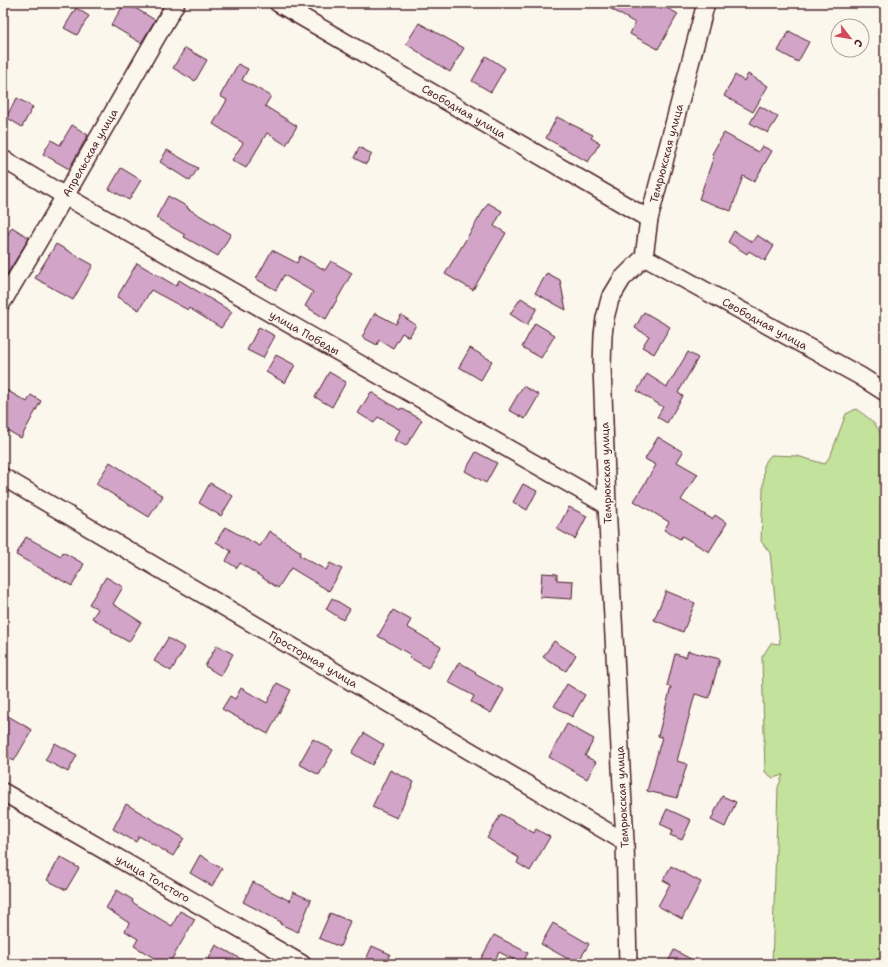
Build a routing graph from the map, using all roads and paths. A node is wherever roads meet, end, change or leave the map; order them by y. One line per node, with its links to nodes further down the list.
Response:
1 (176, 3): 5 (street, Апрельская улица)
2 (278, 3): 6 (street, Свободная улица)
3 (706, 3): 6 (street, Темрюкская улица)
4 (3, 159): 5 (street, улица Победы)
5 (65, 196): 8 (street, Апрельская улица); 11 (street, улица Победы)
6 (649, 219): 7 (street, Темрюкская улица)
7 (644, 257): 9 (street, Свободная улица); 11 (street, Темрюкская улица)
8 (3, 301)
9 (885, 392)
10 (3, 477): 13 (street, Просторная улица)
11 (607, 505): 13 (street, Темрюкская улица)
12 (3, 792): 14 (street, улица Толстого)
13 (625, 842): 15 (street, Темрюкская улица)
14 (302, 964)
15 (628, 964)

